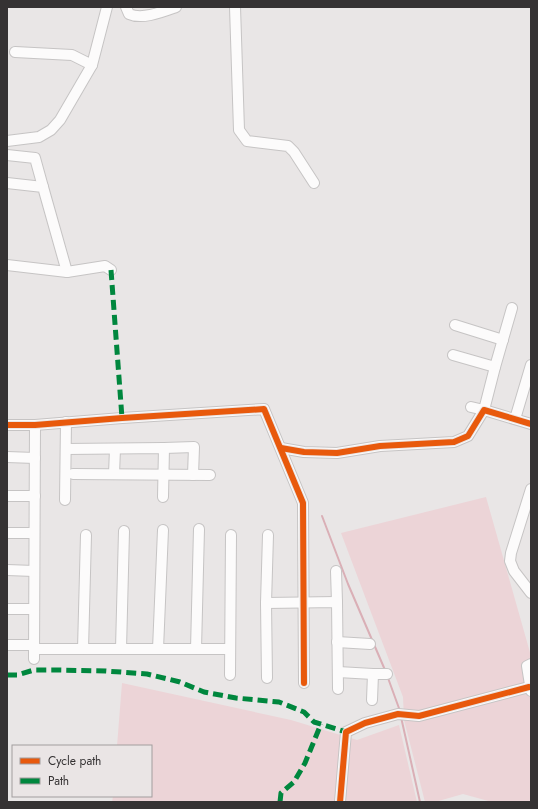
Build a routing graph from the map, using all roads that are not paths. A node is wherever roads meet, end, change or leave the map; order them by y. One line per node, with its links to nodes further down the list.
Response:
1 (107, 7): 6 (street)
2 (126, 7): 3 (street)
3 (176, 7)
4 (235, 7): 10 (street)
5 (15, 52): 6 (street)
6 (92, 65): 7 (street)
7 (7, 141)
8 (7, 154): 11 (street)
9 (7, 183): 11 (street)
10 (314, 183)
11 (43, 186): 14 (street)
12 (7, 265): 14 (street)
13 (111, 270): 14 (street)
14 (67, 272)
15 (512, 308): 17 (street)
16 (455, 325): 17 (street)
17 (503, 340): 20 (street)
18 (453, 355): 20 (street)
19 (531, 365): 23 (street)
20 (495, 367): 22 (street)
21 (471, 407): 22 (street)
22 (484, 410): 23 (street); 30 (street)
23 (515, 419): 25 (street)
24 (66, 422): 27 (street); 30 (street); 31 (street)
25 (531, 424)
26 (7, 425): 27 (street)
27 (35, 425): 33 (street)
28 (115, 448): 29 (street); 31 (street); 35 (street)
29 (164, 448): 36 (street); 37 (street)
30 (281, 448): 58 (street)
31 (66, 449): 43 (street)
32 (7, 457): 33 (street)
33 (35, 458): 41 (street)
34 (73, 474): 35 (street)
35 (114, 474): 36 (street)
36 (163, 475): 37 (street); 42 (street)
37 (193, 475): 38 (street)
38 (210, 476)
39 (531, 489): 55 (street)
40 (7, 496): 41 (street)
41 (35, 496): 48 (street)
42 (163, 497)
43 (65, 500)
44 (199, 529): 67 (street)
45 (162, 530): 66 (street)
46 (124, 532): 65 (street)
47 (7, 533): 48 (street)
48 (34, 533): 53 (street)
49 (231, 535): 68 (street)
50 (268, 535): 57 (street)
51 (86, 536): 64 (street)
52 (7, 570): 53 (street)
53 (34, 571): 59 (street)
54 (336, 572): 56 (street)
55 (531, 593)
56 (337, 602): 58 (street); 61 (street)
57 (266, 603): 58 (street); 75 (street)
58 (303, 603): 76 (street)
59 (34, 608): 60 (street); 69 (street)
60 (7, 609)
61 (337, 642): 62 (street); 71 (street)
62 (370, 644)
63 (7, 646): 69 (street)
64 (83, 649): 65 (street); 69 (street)
65 (120, 649): 66 (street)
66 (158, 649): 67 (street)
67 (196, 649): 68 (street)
68 (230, 649): 74 (street)
69 (34, 651)
70 (531, 664): 78 (street)
71 (338, 672): 72 (street); 77 (street)
72 (373, 674): 73 (street); 79 (street)
73 (387, 674)
74 (230, 675)
75 (267, 678)
76 (304, 683)
77 (338, 688)
78 (530, 689): 80 (street)
79 (372, 700)
80 (340, 802)

